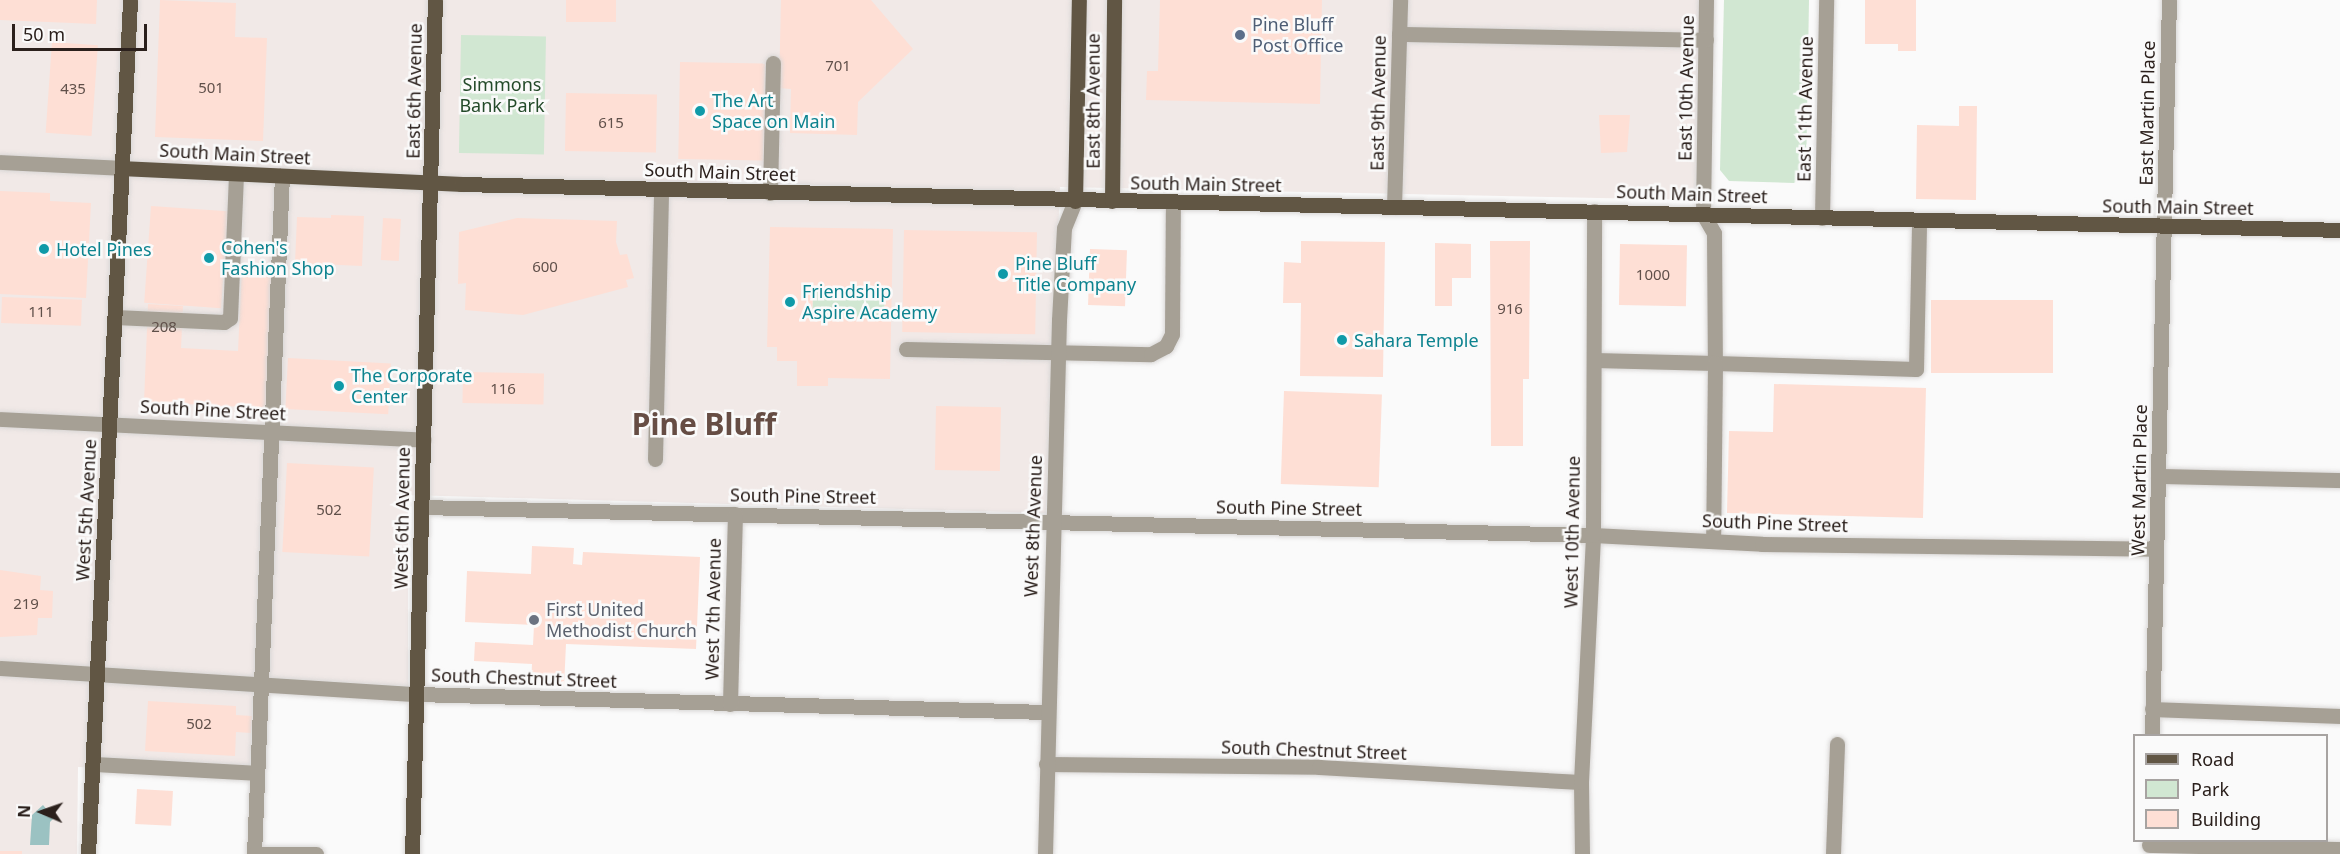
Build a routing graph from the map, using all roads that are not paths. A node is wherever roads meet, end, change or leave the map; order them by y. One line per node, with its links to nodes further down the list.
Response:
1 (130, 0): 13 (main road, West 5th Avenue)
2 (435, 0): 16 (main road, East 6th Avenue)
3 (1078, 0): 19 (main road, East 8th Avenue)
4 (1114, 0): 20 (main road, East 8th Avenue)
5 (1400, 0): 9 (street, East 9th Avenue)
6 (1706, 0): 10 (street, East 10th Avenue)
7 (1826, 0): 25 (street, East 11th Avenue)
8 (2169, 0): 27 (street, East Martin Place)
9 (1399, 34): 10 (street); 22 (street, East 9th Avenue)
10 (1706, 40): 24 (street, East 10th Avenue)
11 (773, 63): 18 (street)
12 (0, 162): 13 (street, South Main Street)
13 (122, 168): 14 (main road, South Main Street); 29 (main road, West 5th Avenue)
14 (236, 174): 15 (main road, South Main Street); 29 (street)
15 (282, 176): 16 (main road, South Main Street); 36 (street)
16 (431, 183): 17 (main road, South Main Street); 37 (main road, West 6th Avenue)
17 (661, 190): 18 (main road, South Main Street); 38 (street)
18 (770, 193): 19 (main road, South Main Street)
19 (1075, 201): 20 (main road, South Main Street); 31 (street, West 8th Avenue)
20 (1112, 201): 21 (main road, South Main Street)
21 (1173, 203): 22 (main road, South Main Street); 31 (street)
22 (1394, 207): 23 (main road, South Main Street)
23 (1594, 211): 24 (main road, South Main Street); 32 (street, West 10th Avenue)
24 (1703, 214): 25 (main road, South Main Street); 33 (street)
25 (1822, 218): 26 (main road, South Main Street)
26 (1920, 222): 27 (main road, South Main Street); 33 (street)
27 (2164, 226): 28 (main road, South Main Street); 39 (street, West Martin Place)
28 (2340, 230)
29 (115, 317): 35 (main road, West 5th Avenue)
30 (906, 349): 31 (street)
31 (1058, 352): 43 (street, West 8th Avenue)
32 (1594, 360): 33 (street); 44 (street, West 10th Avenue)
33 (1715, 363): 45 (street)
34 (0, 419): 35 (street, South Pine Street)
35 (110, 424): 36 (street, South Pine Street); 48 (main road, West 5th Avenue)
36 (271, 433): 37 (street, South Pine Street); 49 (street)
37 (423, 440): 41 (main road, West 6th Avenue)
38 (655, 459)
39 (2158, 476): 40 (street); 46 (street, West Martin Place)
40 (2340, 480)
41 (421, 507): 42 (street, South Pine Street); 50 (main road, West 6th Avenue)
42 (735, 514): 43 (street, South Pine Street); 51 (street, West 7th Avenue)
43 (1053, 522): 44 (street, South Pine Street); 53 (street, West 8th Avenue)
44 (1593, 535): 45 (street, South Pine Street); 60 (street, West 10th Avenue)
45 (1713, 541): 46 (street, South Pine Street)
46 (2156, 549): 52 (street, West Martin Place)
47 (0, 668): 48 (street, South Chestnut Street)
48 (97, 673): 49 (street, South Chestnut Street); 57 (main road, West 5th Avenue)
49 (261, 682): 50 (street, South Chestnut Street); 59 (street)
50 (417, 694): 51 (street, South Chestnut Street); 66 (main road, West 6th Avenue)
51 (730, 704): 53 (street, South Chestnut Street)
52 (2152, 709): 54 (street); 55 (street, West Martin Place)
53 (1047, 712): 58 (street, West 8th Avenue)
54 (2340, 716)
55 (2152, 734)
56 (1837, 744): 69 (street)
57 (93, 764): 59 (street); 63 (main road, West 5th Avenue)
58 (1046, 764): 60 (street, South Chestnut Street); 67 (street, West 8th Avenue)
59 (257, 773): 64 (street)
60 (1581, 782): 68 (street, West 10th Avenue)
61 (2149, 846): 62 (street)
62 (2340, 849)
63 (88, 854)
64 (254, 854): 65 (street)
65 (316, 854)
66 (412, 854)
67 (1045, 854)
68 (1582, 854)
69 (1833, 854)

